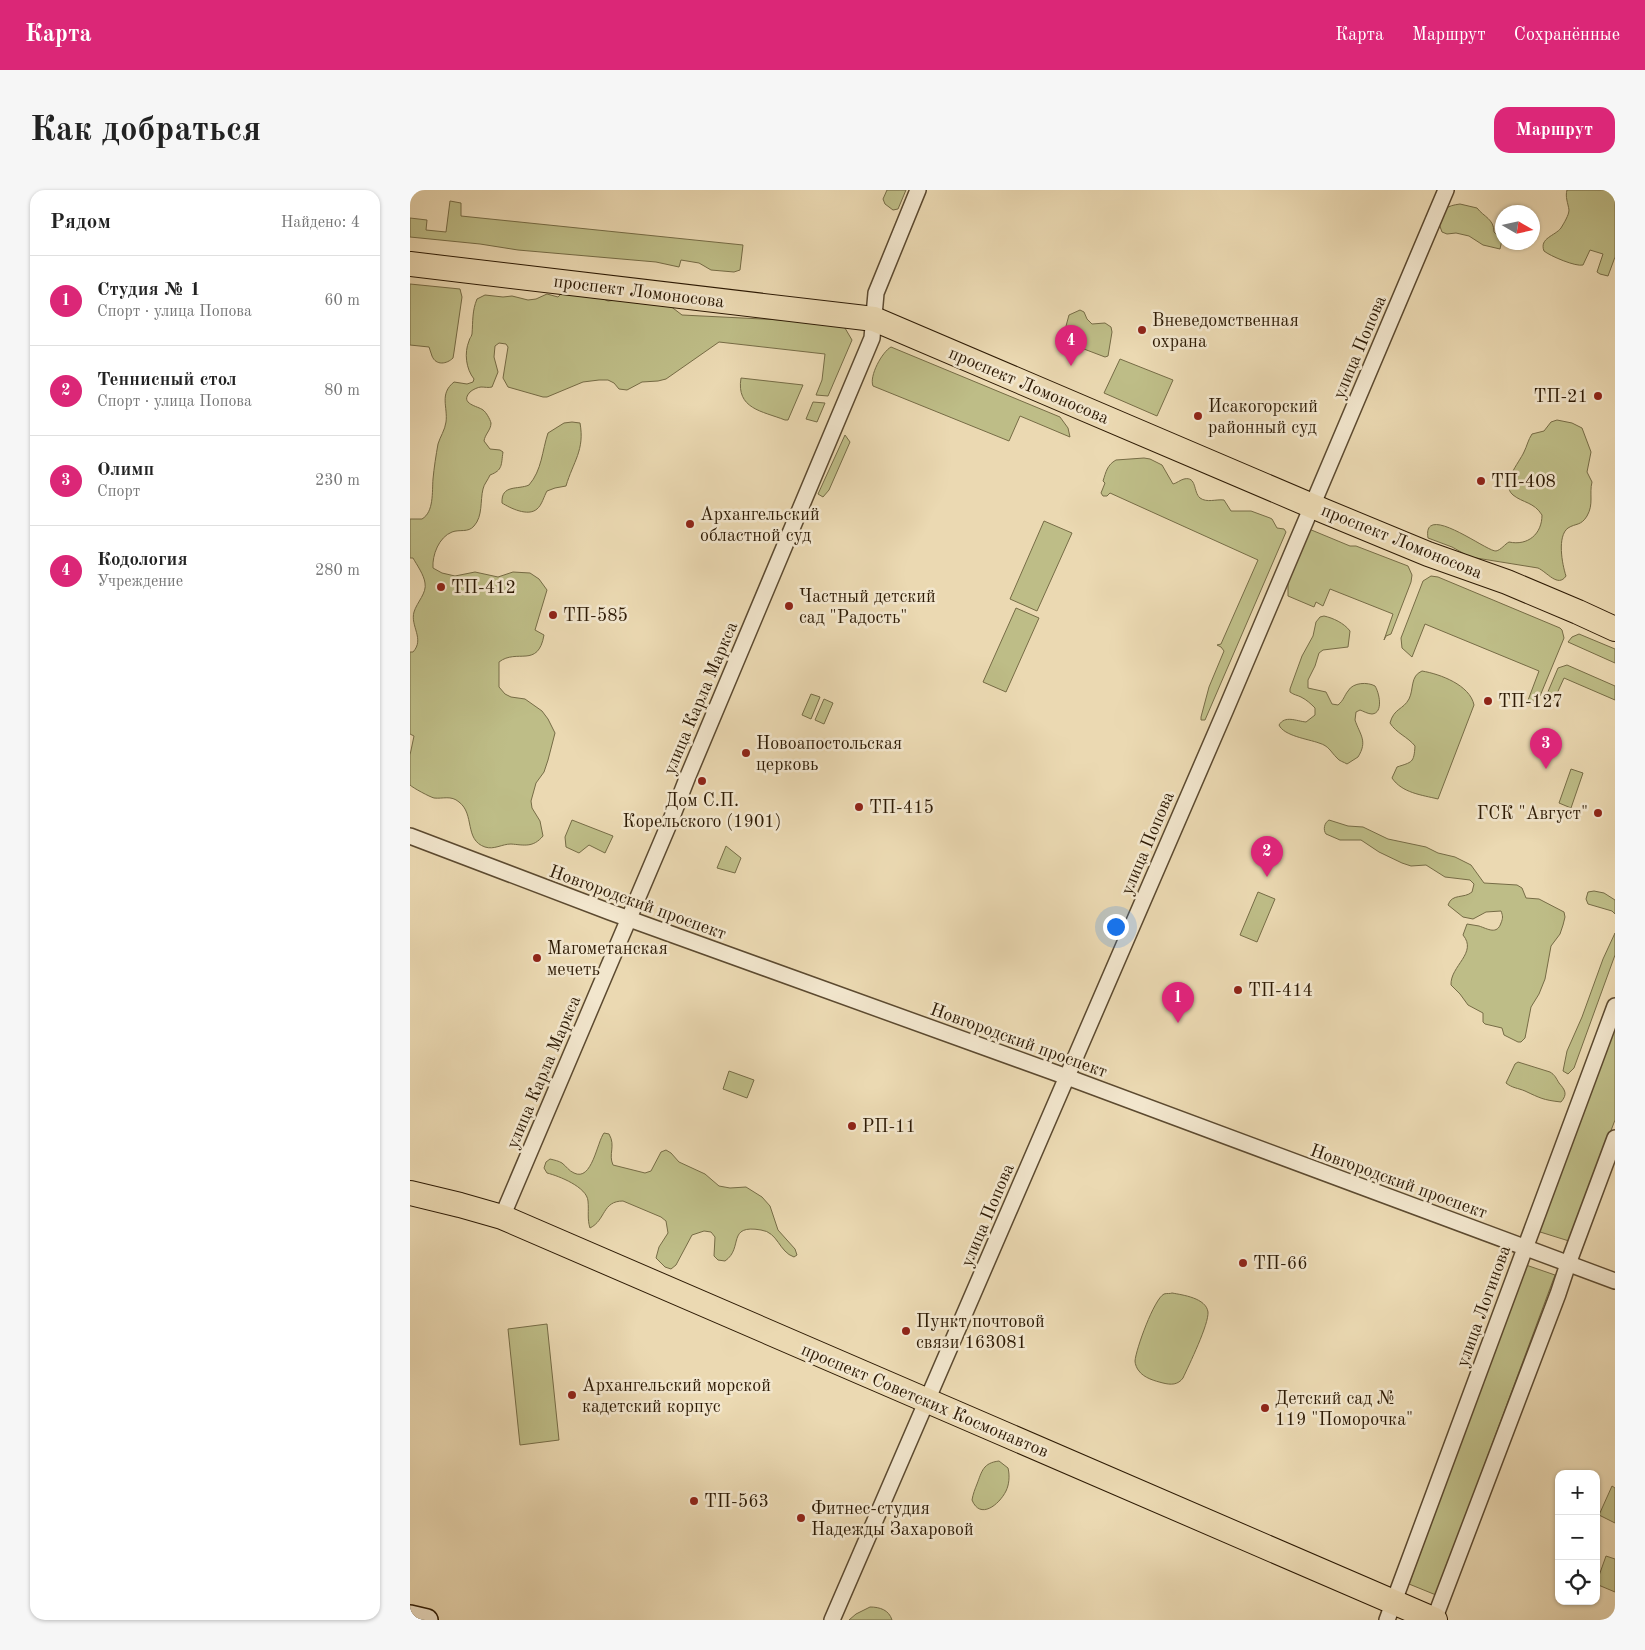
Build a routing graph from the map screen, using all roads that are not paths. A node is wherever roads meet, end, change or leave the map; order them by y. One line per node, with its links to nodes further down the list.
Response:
1 (918, 190): 4 (street, улица Карла Маркса)
2 (1446, 190): 5 (street, улица Попова)
3 (410, 264): 4 (main road, проспект Ломоносова)
4 (874, 319): 5 (main road, проспект Ломоносова); 8 (street, улица Карла Маркса)
5 (1312, 505): 6 (main road, проспект Ломоносова); 10 (street, улица Попова)
6 (1615, 629)
7 (410, 836): 8 (street, Новгородский проспект)
8 (628, 918): 10 (street, Новгородский проспект); 13 (street, улица Карла Маркса)
9 (1615, 1006): 14 (street, улица Логинова)
10 (1067, 1077): 14 (street, Новгородский проспект); 17 (street, улица Попова)
11 (1615, 1138): 15 (street)
12 (410, 1194): 13 (main road, проспект Советских Космонавтов)
13 (502, 1217): 17 (main road, проспект Советских Космонавтов)
14 (1525, 1248): 15 (street, Новгородский проспект); 18 (street, улица Логинова)
15 (1568, 1264): 16 (street, Новгородский проспект); 22 (street)
16 (1615, 1281)
17 (927, 1401): 18 (main road, проспект Советских Космонавтов); 21 (street, улица Попова)
18 (1390, 1611): 22 (main road, проспект Советских Космонавтов)
19 (410, 1616): 20 (main road)
20 (427, 1620)
21 (832, 1620)
22 (1435, 1620)

